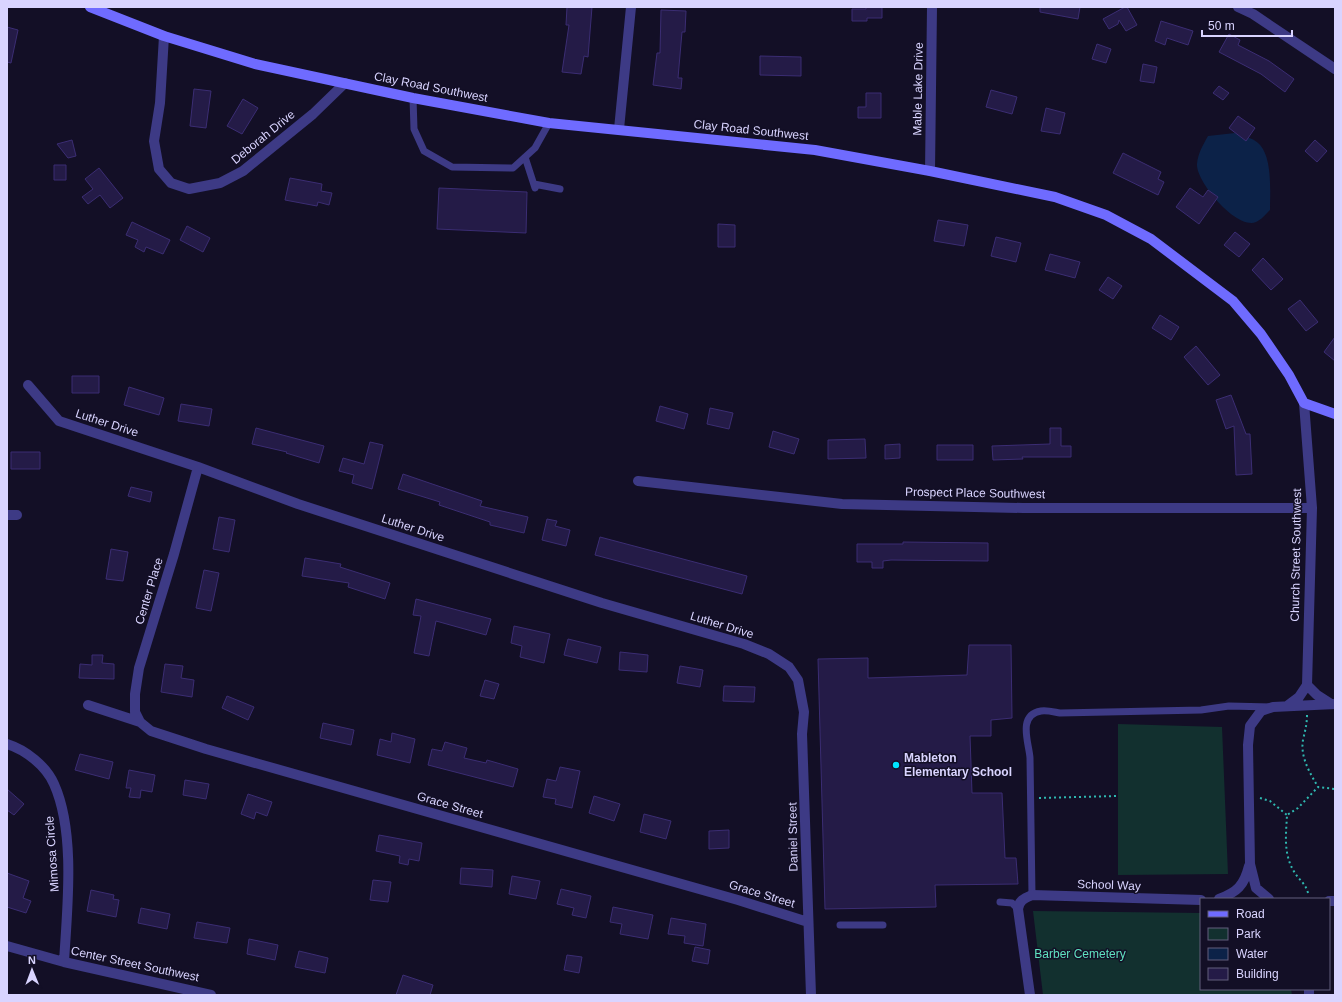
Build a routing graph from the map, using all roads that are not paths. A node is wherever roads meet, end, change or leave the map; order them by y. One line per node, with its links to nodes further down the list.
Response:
1 (90, 7): 5 (street, Clay Road Southwest)
2 (632, 7): 10 (street)
3 (932, 7): 12 (street, Mable Lake Drive)
4 (1238, 7): 6 (street)
5 (164, 36): 7 (street, Clay Road Southwest); 7 (street, Deborah Drive)
6 (1335, 69)
7 (345, 83): 8 (street, Clay Road Southwest)
8 (413, 98): 9 (street, Clay Road Southwest); 11 (lane)
9 (549, 123): 10 (street, Clay Road Southwest); 11 (lane)
10 (619, 128): 12 (street, Clay Road Southwest)
11 (525, 157): 13 (lane)
12 (930, 171): 15 (street, Clay Road Southwest)
13 (560, 189)
14 (28, 385): 17 (street, Luther Drive)
15 (1304, 403): 16 (street); 19 (street, Church Street Southwest)
16 (1335, 414)
17 (198, 467): 20 (street, Luther Drive); 26 (street, Center Place)
18 (638, 481): 19 (street, Prospect Place Southwest)
19 (1312, 508): 21 (street, Church Street Southwest)
20 (798, 680): 35 (street, Daniel Street)
21 (1307, 684): 22 (street); 24 (street)
22 (1333, 704): 24 (street)
23 (88, 705): 26 (street, Grace Street)
24 (1287, 706): 25 (street)
25 (1273, 707): 28 (street); 29 (lane)
26 (140, 722): 35 (street, Grace Street)
27 (7, 744): 39 (street, Mimosa Circle)
28 (1250, 864): 30 (street); 31 (street)
29 (1032, 895): 32 (street, School Way); 34 (street)
30 (1222, 898)
31 (1268, 898)
32 (1200, 900)
33 (1000, 902): 34 (lane)
34 (1018, 906): 42 (street)
35 (808, 922): 41 (street, Daniel Street)
36 (840, 925): 37 (lane)
37 (883, 925)
38 (7, 946): 39 (street, Center Street Southwest)
39 (64, 962): 40 (street, Center Street Southwest)
40 (211, 995)
41 (811, 995)
42 (1030, 995)

